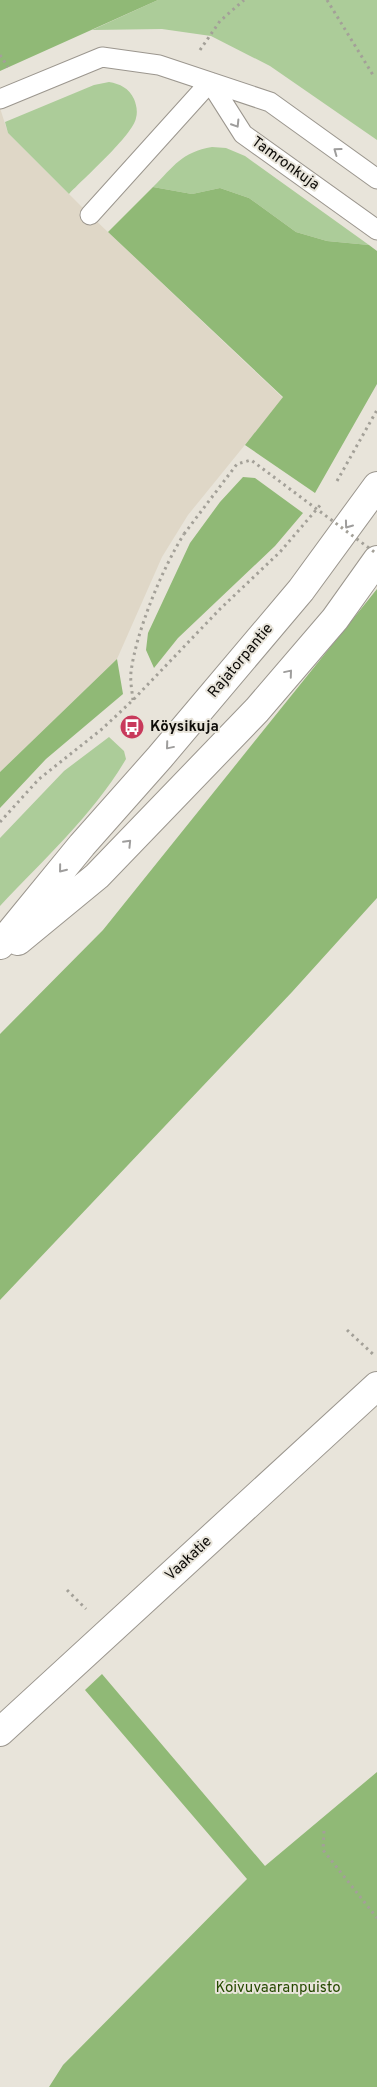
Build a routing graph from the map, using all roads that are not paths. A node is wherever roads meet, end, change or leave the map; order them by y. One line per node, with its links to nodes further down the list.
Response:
1 (210, 82): 2 (lane); 3 (lane, one-way to 1); 4 (lane); 5 (lane, Tamronkuja, one-way to 5)
2 (0, 99)
3 (377, 179)
4 (90, 215)
5 (377, 230)
6 (377, 486): 8 (main road, Rajatorpantie, one-way to 8)
7 (377, 560): 9 (main road, one-way to 7)
8 (0, 945)
9 (0, 956)
10 (377, 1386): 11 (main road, Vaakatie)
11 (0, 1732)

